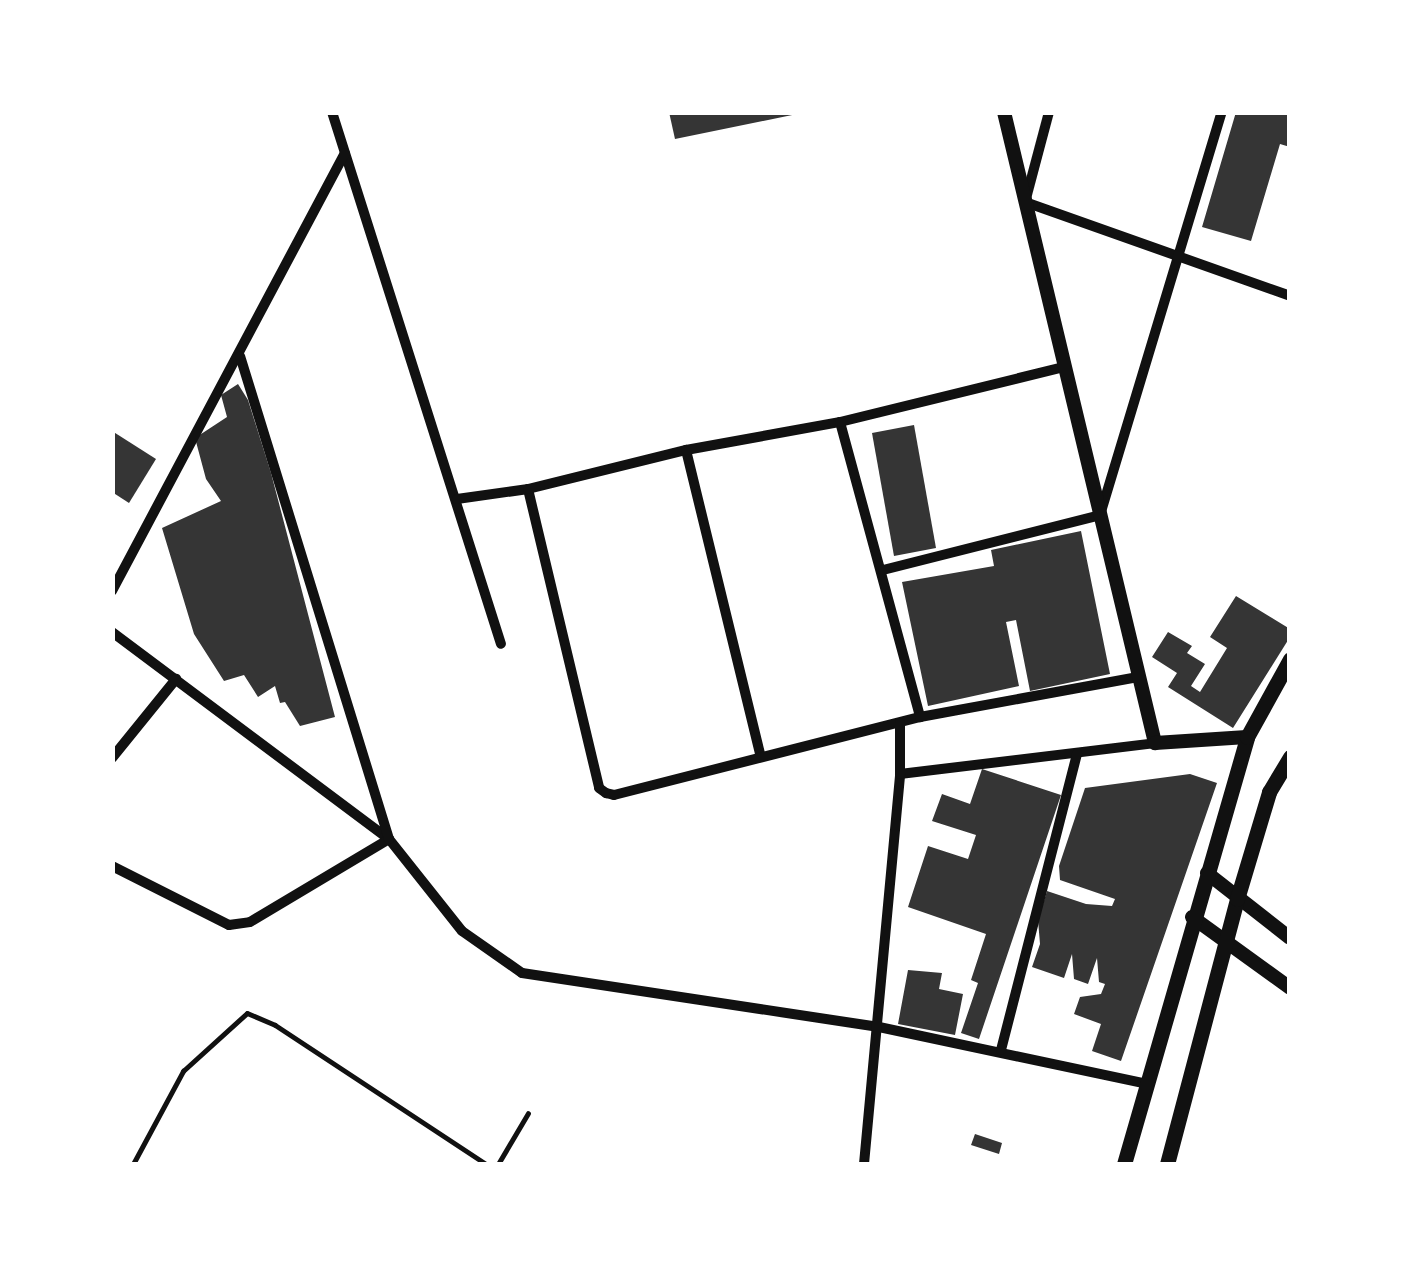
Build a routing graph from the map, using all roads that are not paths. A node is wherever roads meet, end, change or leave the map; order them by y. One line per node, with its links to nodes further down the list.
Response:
1 (332, 112): 5 (street)
2 (1004, 112): 6 (street)
3 (1048, 112): 6 (street)
4 (1222, 112): 7 (street)
5 (345, 153): 9 (street); 14 (street)
6 (1025, 202): 7 (street); 10 (street)
7 (1179, 260): 8 (street); 15 (street)
8 (1290, 296)
9 (240, 356): 17 (street); 32 (street)
10 (1064, 367): 11 (street); 15 (street)
11 (840, 422): 12 (street); 16 (street)
12 (686, 450): 13 (street); 28 (street)
13 (528, 489): 14 (street); 28 (street)
14 (457, 499): 19 (street)
15 (1100, 515): 16 (street); 21 (street)
16 (883, 570): 23 (street)
17 (112, 590)
18 (112, 632): 22 (street)
19 (501, 644)
20 (1290, 660): 25 (main road)
21 (1138, 677): 23 (street); 26 (street)
22 (176, 679): 30 (street); 32 (street)
23 (920, 717): 24 (street)
24 (900, 723): 28 (street); 31 (street)
25 (1248, 738): 26 (street); 34 (main road)
26 (1154, 743): 27 (street)
27 (1077, 754): 31 (street); 41 (street)
28 (761, 757)
29 (1290, 757): 35 (main road)
30 (112, 758)
31 (900, 774): 40 (street)
32 (389, 839): 33 (street); 40 (street)
33 (112, 866)
34 (1206, 873): 35 (street); 36 (main road)
35 (1237, 899): 37 (street); 38 (main road)
36 (1192, 917): 38 (street); 42 (main road)
37 (1290, 938)
38 (1228, 944): 39 (street); 49 (main road)
39 (1290, 988)
40 (879, 1027): 41 (street); 47 (street)
41 (1000, 1050): 42 (street)
42 (1146, 1084): 48 (main road)
43 (528, 1113): 46 (lane)
44 (133, 1164): 45 (lane)
45 (486, 1164)
46 (498, 1164)
47 (864, 1164)
48 (1124, 1164)
49 (1167, 1164)

